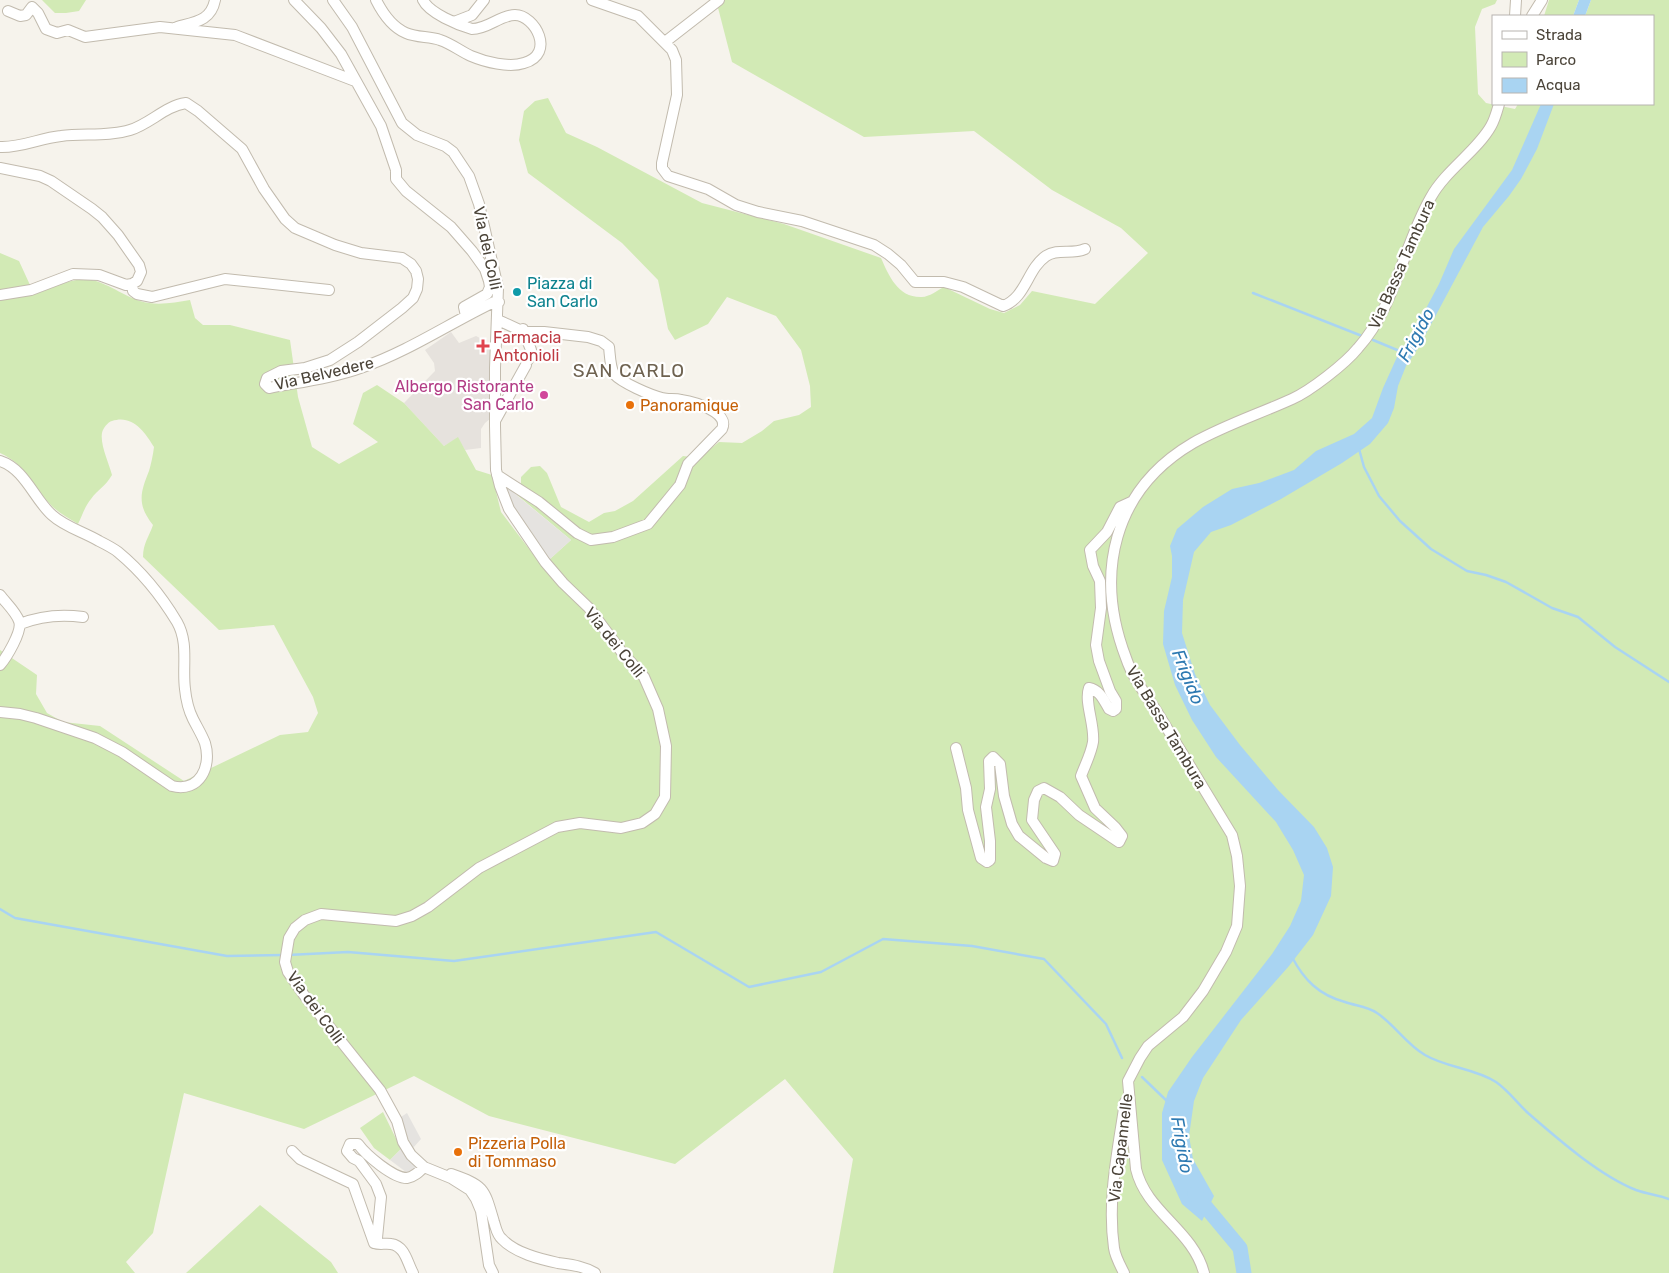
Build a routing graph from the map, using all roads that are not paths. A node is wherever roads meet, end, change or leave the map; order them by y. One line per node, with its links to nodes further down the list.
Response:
1 (215, 0): 15 (street)
2 (294, 0): 17 (street)
3 (333, 0): 25 (street, Via dei Colli)
4 (376, 0): 14 (street)
5 (423, 0): 14 (street)
6 (484, 0): 14 (street)
7 (592, 0): 16 (street)
8 (719, 0): 16 (street)
9 (1516, 0): 12 (street)
10 (1542, 0): 13 (street)
11 (8, 11): 15 (street)
12 (1515, 15)
13 (1533, 15)
14 (454, 22)
15 (171, 28): 17 (street)
16 (665, 42): 21 (street)
17 (355, 81): 26 (street)
18 (1499, 105): 32 (street, Via Bassa Tambura)
19 (0, 147): 26 (street, Via Belvedere)
20 (0, 168): 22 (street)
21 (1085, 249)
22 (132, 284): 23 (street); 24 (street)
23 (329, 290)
24 (0, 295)
25 (499, 302): 26 (street, Via Belvedere); 27 (street, Via dei Colli)
26 (466, 316)
27 (498, 320): 28 (street); 29 (street, Via dei Colli)
28 (523, 330): 29 (street); 31 (street)
29 (495, 420): 31 (street, Via dei Colli)
30 (0, 461): 37 (street)
31 (497, 474): 41 (street, Via dei Colli)
32 (1131, 502): 38 (street); 39 (street, Via Bassa Tambura)
33 (0, 595): 35 (street)
34 (83, 617): 35 (street)
35 (20, 624): 36 (street)
36 (0, 665)
37 (0, 712)
38 (956, 748)
39 (1128, 1081): 48 (street, Via Capannelle); 49 (street)
40 (292, 1151): 42 (street)
41 (421, 1164): 42 (street); 43 (street); 45 (street, Via dei Colli)
42 (374, 1243): 44 (street)
43 (557, 1262): 46 (street); 47 (street)
44 (413, 1273)
45 (493, 1273)
46 (572, 1273)
47 (595, 1273)
48 (1124, 1273)
49 (1204, 1273)

